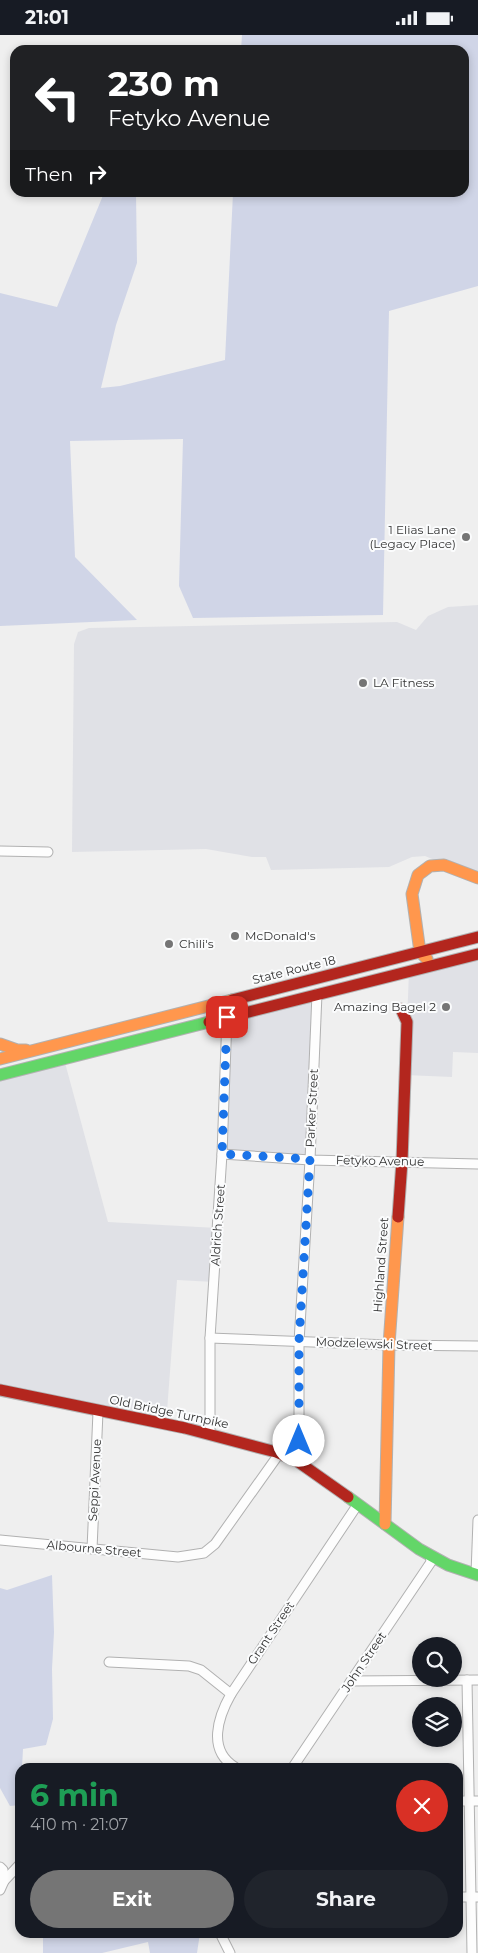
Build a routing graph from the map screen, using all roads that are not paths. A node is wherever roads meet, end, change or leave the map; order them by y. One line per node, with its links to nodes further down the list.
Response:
1 (0, 851): 2 (street)
2 (48, 852)
3 (478, 878): 5 (main road)
4 (478, 937): 5 (main road, State Route 18)
5 (420, 952): 7 (main road); 12 (main road, State Route 18)
6 (478, 954): 7 (main road)
7 (433, 965): 8 (main road)
8 (318, 994): 10 (main road); 16 (street, Parker Street)
9 (401, 1009): 17 (main road, Highland Street)
10 (227, 1017): 14 (main road); 15 (street, Aldrich Street)
11 (0, 1044): 12 (main road)
12 (30, 1051): 13 (main road, State Route 18)
13 (0, 1059)
14 (0, 1075)
15 (222, 1154): 16 (street, Fetyko Avenue); 19 (street, Aldrich Street)
16 (310, 1159): 17 (street, Fetyko Avenue); 20 (street, Parker Street)
17 (402, 1161): 18 (street, Fetyko Avenue); 21 (main road, Highland Street)
18 (478, 1164)
19 (210, 1338): 20 (street, Modzelewski Street); 25 (street, Aldrich Street)
20 (299, 1341): 21 (street, Modzelewski Street); 27 (street, Parker Street)
21 (389, 1345): 22 (street, Modzelewski Street); 30 (main road, Highland Street)
22 (478, 1346)
23 (0, 1390): 24 (main road, Old Bridge Turnpike)
24 (98, 1412): 25 (main road, Old Bridge Turnpike); 32 (street, Seppi Avenue)
25 (210, 1433): 26 (main road, Old Bridge Turnpike)
26 (279, 1454): 27 (main road, Old Bridge Turnpike); 32 (street, Albourne Street)
27 (299, 1461): 28 (main road, Old Bridge Turnpike)
28 (358, 1504): 30 (main road, Old Bridge Turnpike); 39 (street, Grant Street)
29 (478, 1520): 34 (street)
30 (385, 1524): 33 (main road, Old Bridge Turnpike)
31 (0, 1540): 32 (street, Albourne Street)
32 (92, 1549)
33 (430, 1555): 34 (main road, Old Bridge Turnpike); 38 (street, John Street)
34 (477, 1575)
35 (109, 1662): 39 (street)
36 (468, 1680): 37 (street); 38 (street); 42 (street)
37 (478, 1680)
38 (351, 1681): 41 (street, John Street)
39 (231, 1694): 40 (street, Grant Street)
40 (230, 1763)
41 (296, 1763)
42 (474, 1801): 47 (street)
43 (0, 1867): 45 (street)
44 (15, 1869): 45 (street)
45 (4, 1881): 46 (street)
46 (0, 1890)
47 (475, 1897): 50 (street)
48 (222, 1938): 49 (street)
49 (230, 1953)
50 (472, 1953)

